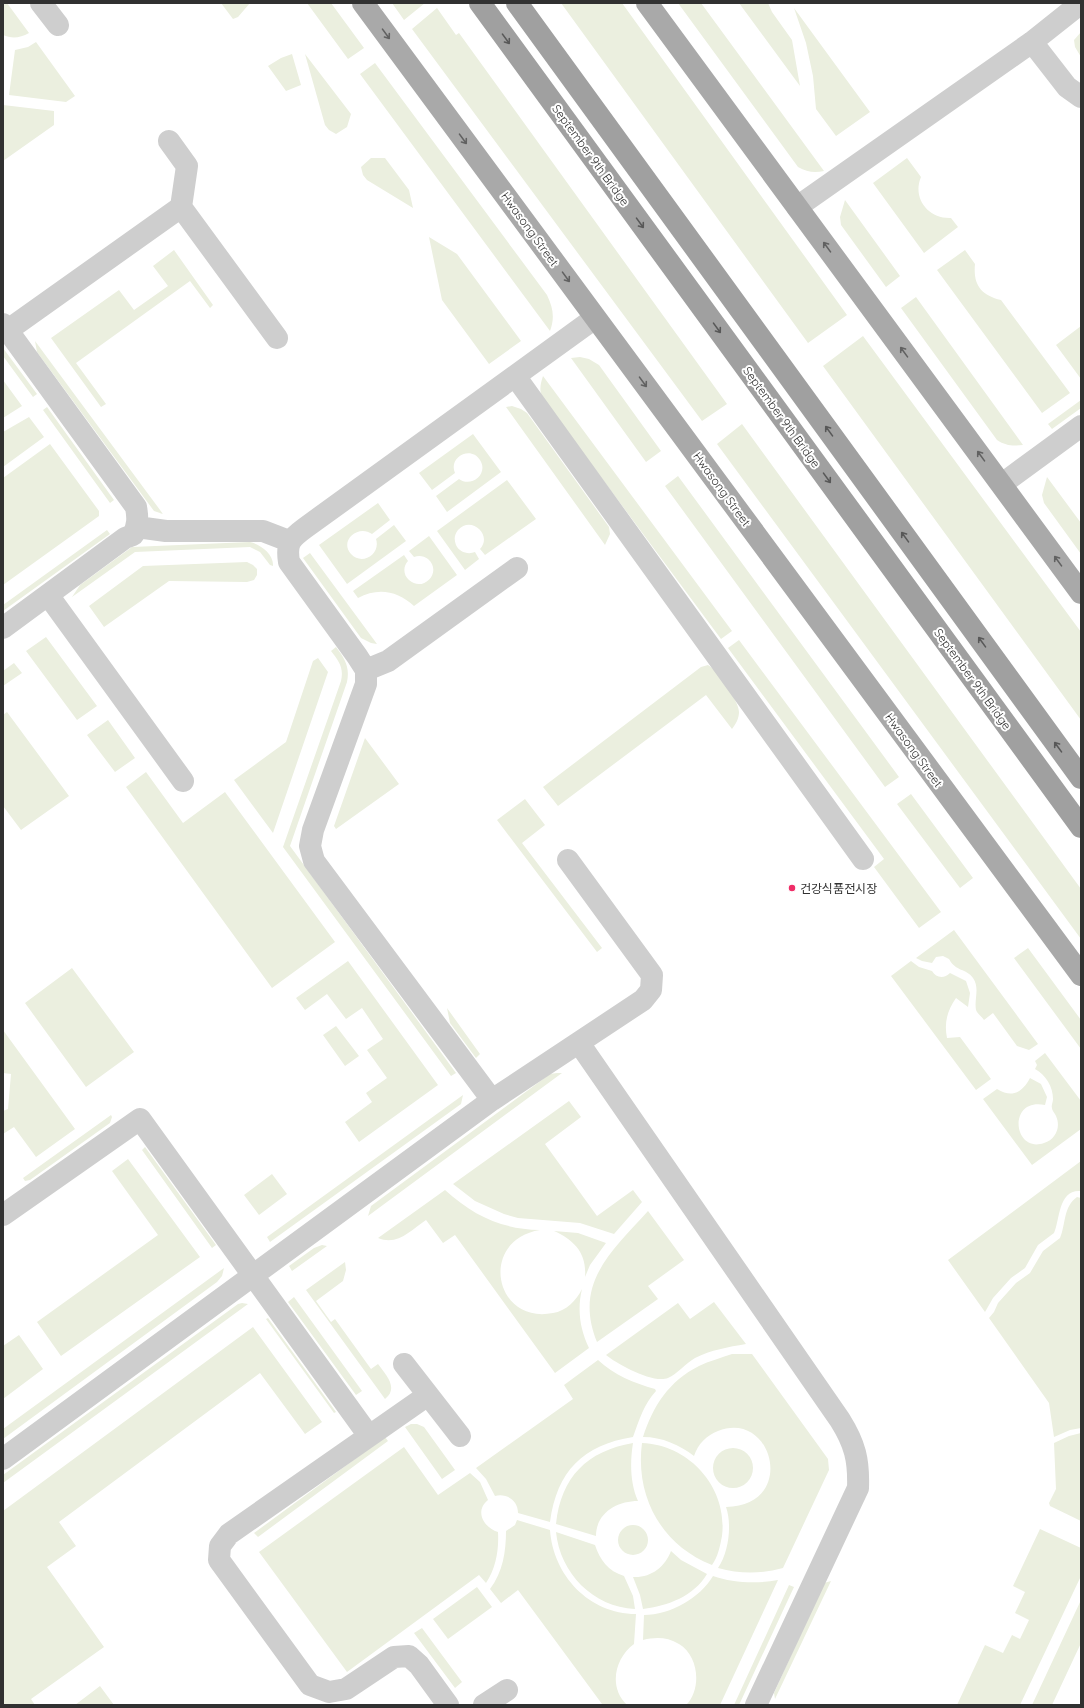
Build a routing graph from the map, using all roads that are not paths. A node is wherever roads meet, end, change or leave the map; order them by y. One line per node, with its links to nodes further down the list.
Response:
1 (41, 3): 7 (street)
2 (363, 3): 13 (main road, Hwasong Street, one-way to 13)
3 (517, 3): 26 (highway, one-way to 3)
4 (647, 3): 12 (main road)
5 (1081, 3): 8 (street)
6 (482, 5): 28 (highway, September 9th Bridge, one-way to 28)
7 (58, 25)
8 (1032, 42): 9 (street); 12 (street)
9 (1081, 98)
10 (169, 141): 11 (street)
11 (181, 207): 14 (street); 15 (street)
12 (797, 207): 18 (main road, one-way to 12)
13 (595, 318): 16 (street); 31 (main road, Hwasong Street, one-way to 31)
14 (5, 327): 19 (street)
15 (277, 338)
16 (515, 376): 20 (street); 29 (street)
17 (1081, 426): 18 (street)
18 (1002, 484): 22 (main road, one-way to 18)
19 (137, 527): 20 (street); 23 (street)
20 (290, 541): 25 (street)
21 (517, 568): 25 (street)
22 (1081, 593)
23 (48, 595): 24 (street); 27 (street)
24 (3, 628)
25 (366, 670): 33 (street)
26 (1081, 778)
27 (183, 781)
28 (1081, 827)
29 (863, 859)
30 (568, 860): 32 (street)
31 (1081, 976)
32 (579, 1043): 33 (street); 44 (street)
33 (492, 1100): 35 (street)
34 (3, 1215): 35 (street)
35 (253, 1276): 38 (street); 40 (street)
36 (404, 1364): 37 (street)
37 (428, 1395): 38 (street); 39 (street)
38 (369, 1436): 42 (street)
39 (460, 1436)
40 (3, 1459)
41 (507, 1690): 43 (street)
42 (448, 1705)
43 (484, 1705)
44 (756, 1705)

